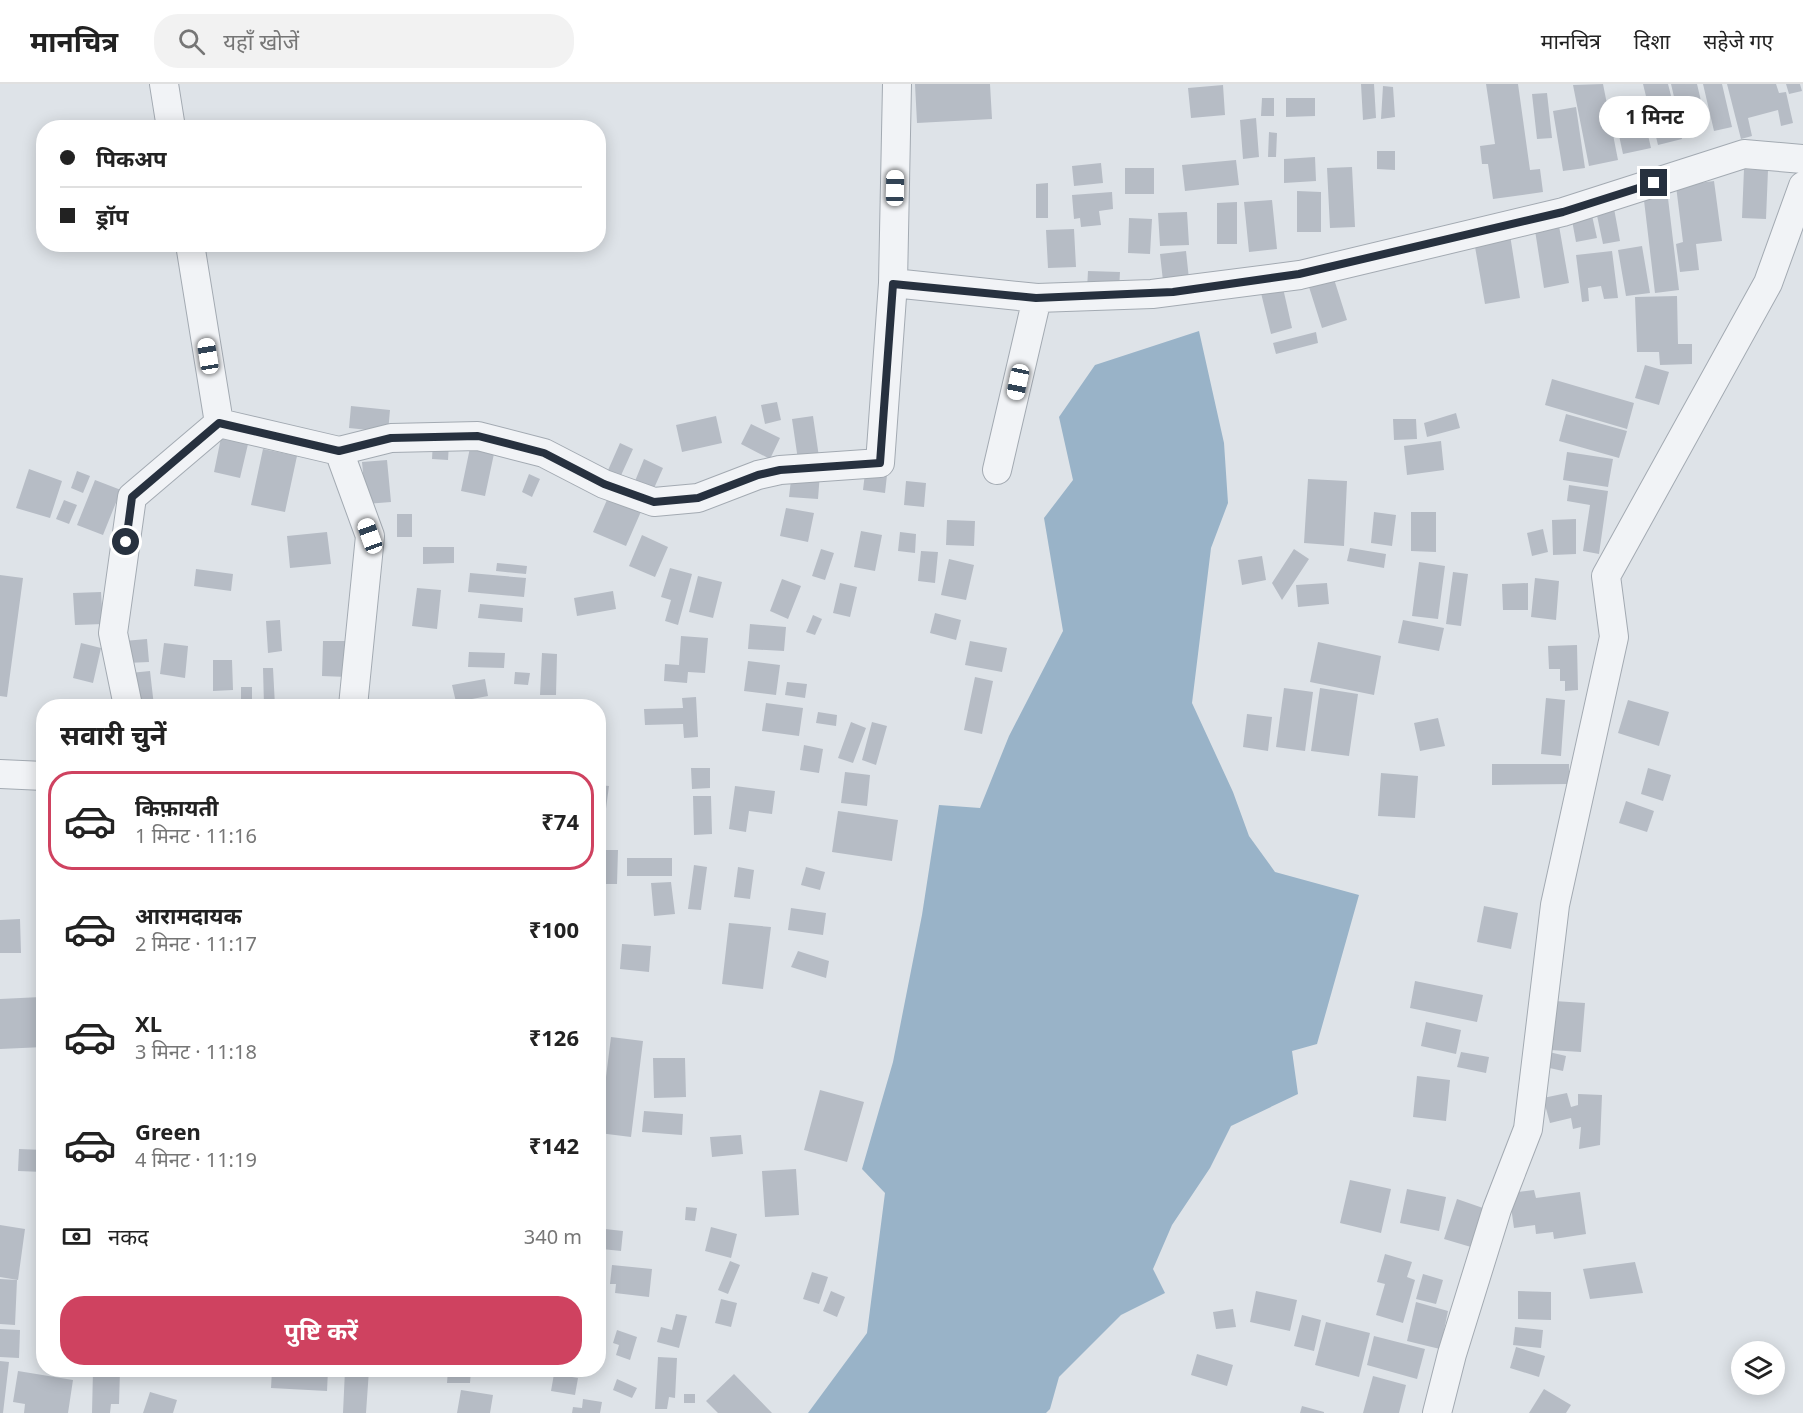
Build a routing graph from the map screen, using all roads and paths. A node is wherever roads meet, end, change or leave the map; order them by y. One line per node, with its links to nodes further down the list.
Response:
1 (164, 84): 3 (street)
2 (897, 84): 7 (street)
3 (170, 120)
4 (1803, 159): 8 (street)
5 (1803, 186): 16 (street)
6 (191, 252): 9 (street)
7 (893, 284): 8 (street); 10 (street)
8 (1036, 298): 11 (street)
9 (219, 423): 10 (street); 12 (street)
10 (339, 451): 13 (street)
11 (997, 470)
12 (127, 699)
13 (353, 699)
14 (0, 774): 15 (street)
15 (36, 776)
16 (1437, 1413)

